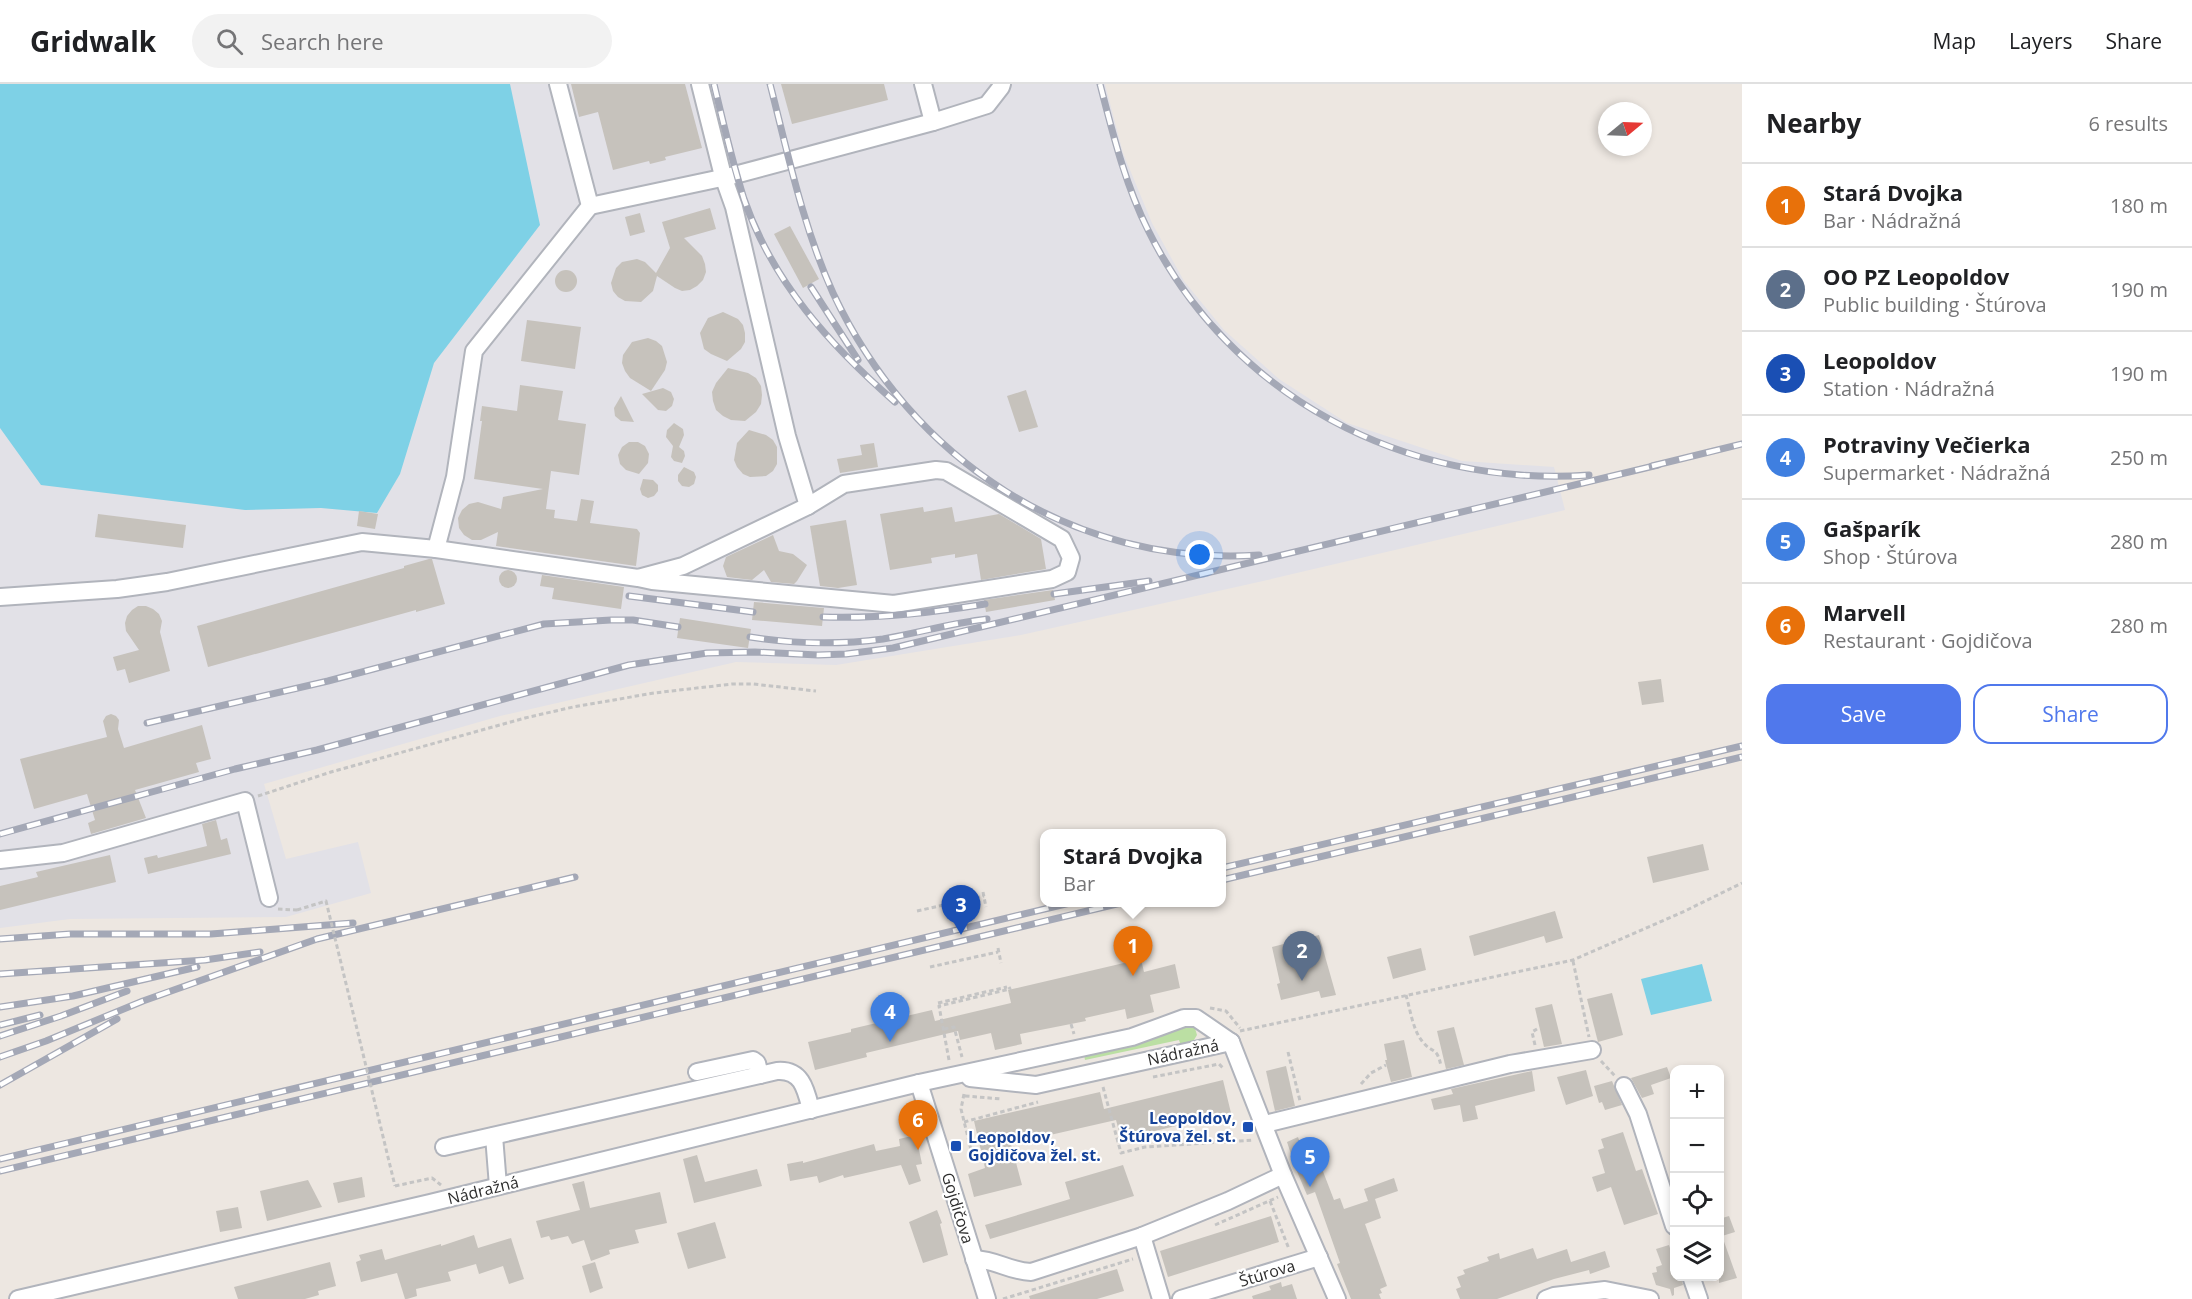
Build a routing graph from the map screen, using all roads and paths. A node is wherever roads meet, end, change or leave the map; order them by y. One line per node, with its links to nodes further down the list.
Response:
1 (558, 84): 7 (street)
2 (700, 84): 6 (street)
3 (923, 84): 5 (street)
4 (1002, 84): 5 (street)
5 (933, 122): 6 (street)
6 (723, 176): 7 (street); 8 (street)
7 (590, 206): 9 (street)
8 (808, 506): 10 (street); 10 (street)
9 (436, 549): 10 (street); 11 (street)
10 (638, 578)
11 (0, 597)
12 (816, 691): 13 (path)
13 (245, 801): 14 (street); 16 (street)
14 (0, 860)
15 (1742, 884): 20 (path)
16 (269, 898)
17 (987, 907): 19 (path)
18 (297, 910): 52 (path, bridge)
19 (917, 911)
20 (1573, 960): 25 (path); 29 (path)
21 (1001, 963): 22 (path)
22 (930, 967)
23 (1008, 982): 24 (path)
24 (1009, 987): 26 (path); 27 (path)
25 (1406, 995): 28 (path); 37 (path)
26 (938, 1003)
27 (944, 1029): 31 (path); 31 (path)
28 (1231, 1042): 38 (street, Nádražná); 38 (street, Nádražná); 47 (street)
29 (1592, 1050): 37 (street); 40 (path)
30 (1288, 1052): 45 (path)
31 (950, 1058): 38 (path)
32 (1386, 1065): 42 (path)
33 (1225, 1070): 36 (path)
34 (696, 1072): 35 (street)
35 (760, 1075): 44 (street); 48 (street)
36 (1149, 1078)
37 (1445, 1080): 42 (street)
38 (953, 1082): 39 (street, Nádražná); 46 (path)
39 (919, 1083): 44 (street, Nádražná); 61 (street, Gojdičova)
40 (1624, 1086): 55 (street)
41 (1103, 1087): 47 (path)
42 (1360, 1101): 45 (street)
43 (1038, 1102): 46 (path)
44 (811, 1110): 53 (street, Nádražná)
45 (1304, 1115): 47 (street)
46 (964, 1122): 50 (path)
47 (1259, 1129): 51 (street)
48 (494, 1136): 49 (street); 53 (street)
49 (444, 1147)
50 (974, 1162)
51 (1278, 1177): 54 (path); 58 (street); 60 (street)
52 (432, 1178)
53 (498, 1186): 69 (street, Nádražná)
54 (1279, 1197)
55 (1670, 1214)
56 (1239, 1216): 57 (path)
57 (1242, 1223)
58 (1142, 1236): 59 (street); 61 (street)
59 (1147, 1254): 62 (path); 72 (street)
60 (1319, 1257): 73 (street, Štúrova); 74 (street)
61 (974, 1259): 70 (street, Gojdičova)
62 (1096, 1270): 63 (path); 64 (path)
63 (1098, 1275)
64 (1065, 1280): 66 (path); 67 (path)
65 (1693, 1281): 77 (street)
66 (1066, 1285)
67 (1029, 1291): 68 (path); 71 (path)
68 (1030, 1296)
69 (18, 1299)
70 (987, 1299)
71 (1003, 1299)
72 (1161, 1299)
73 (1181, 1299)
74 (1337, 1299)
75 (1546, 1299): 76 (street)
76 (1650, 1299)
77 (1699, 1299)

